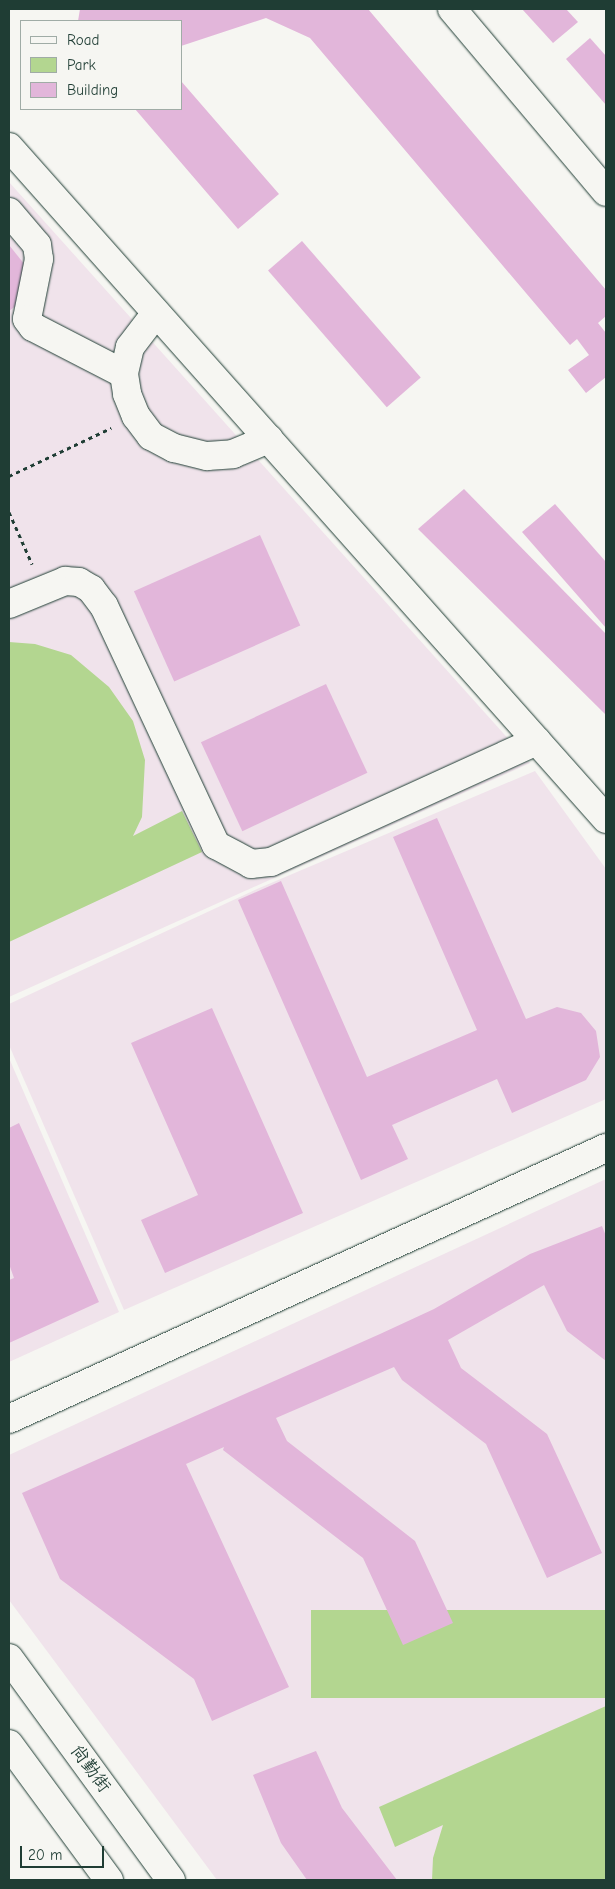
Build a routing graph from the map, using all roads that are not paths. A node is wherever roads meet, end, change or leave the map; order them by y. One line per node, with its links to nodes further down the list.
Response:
1 (452, 9): 3 (street)
2 (9, 147): 5 (street)
3 (606, 192)
4 (9, 212): 6 (street)
5 (156, 313): 6 (street); 7 (street)
6 (124, 374): 7 (street)
7 (269, 439): 9 (street)
8 (9, 604): 9 (street)
9 (537, 741): 10 (street)
10 (606, 819)
11 (606, 1148): 12 (street)
12 (9, 1419)
13 (9, 1658): 16 (street, 尚勤街)
14 (9, 1744): 15 (street)
15 (109, 1880)
16 (171, 1880)

